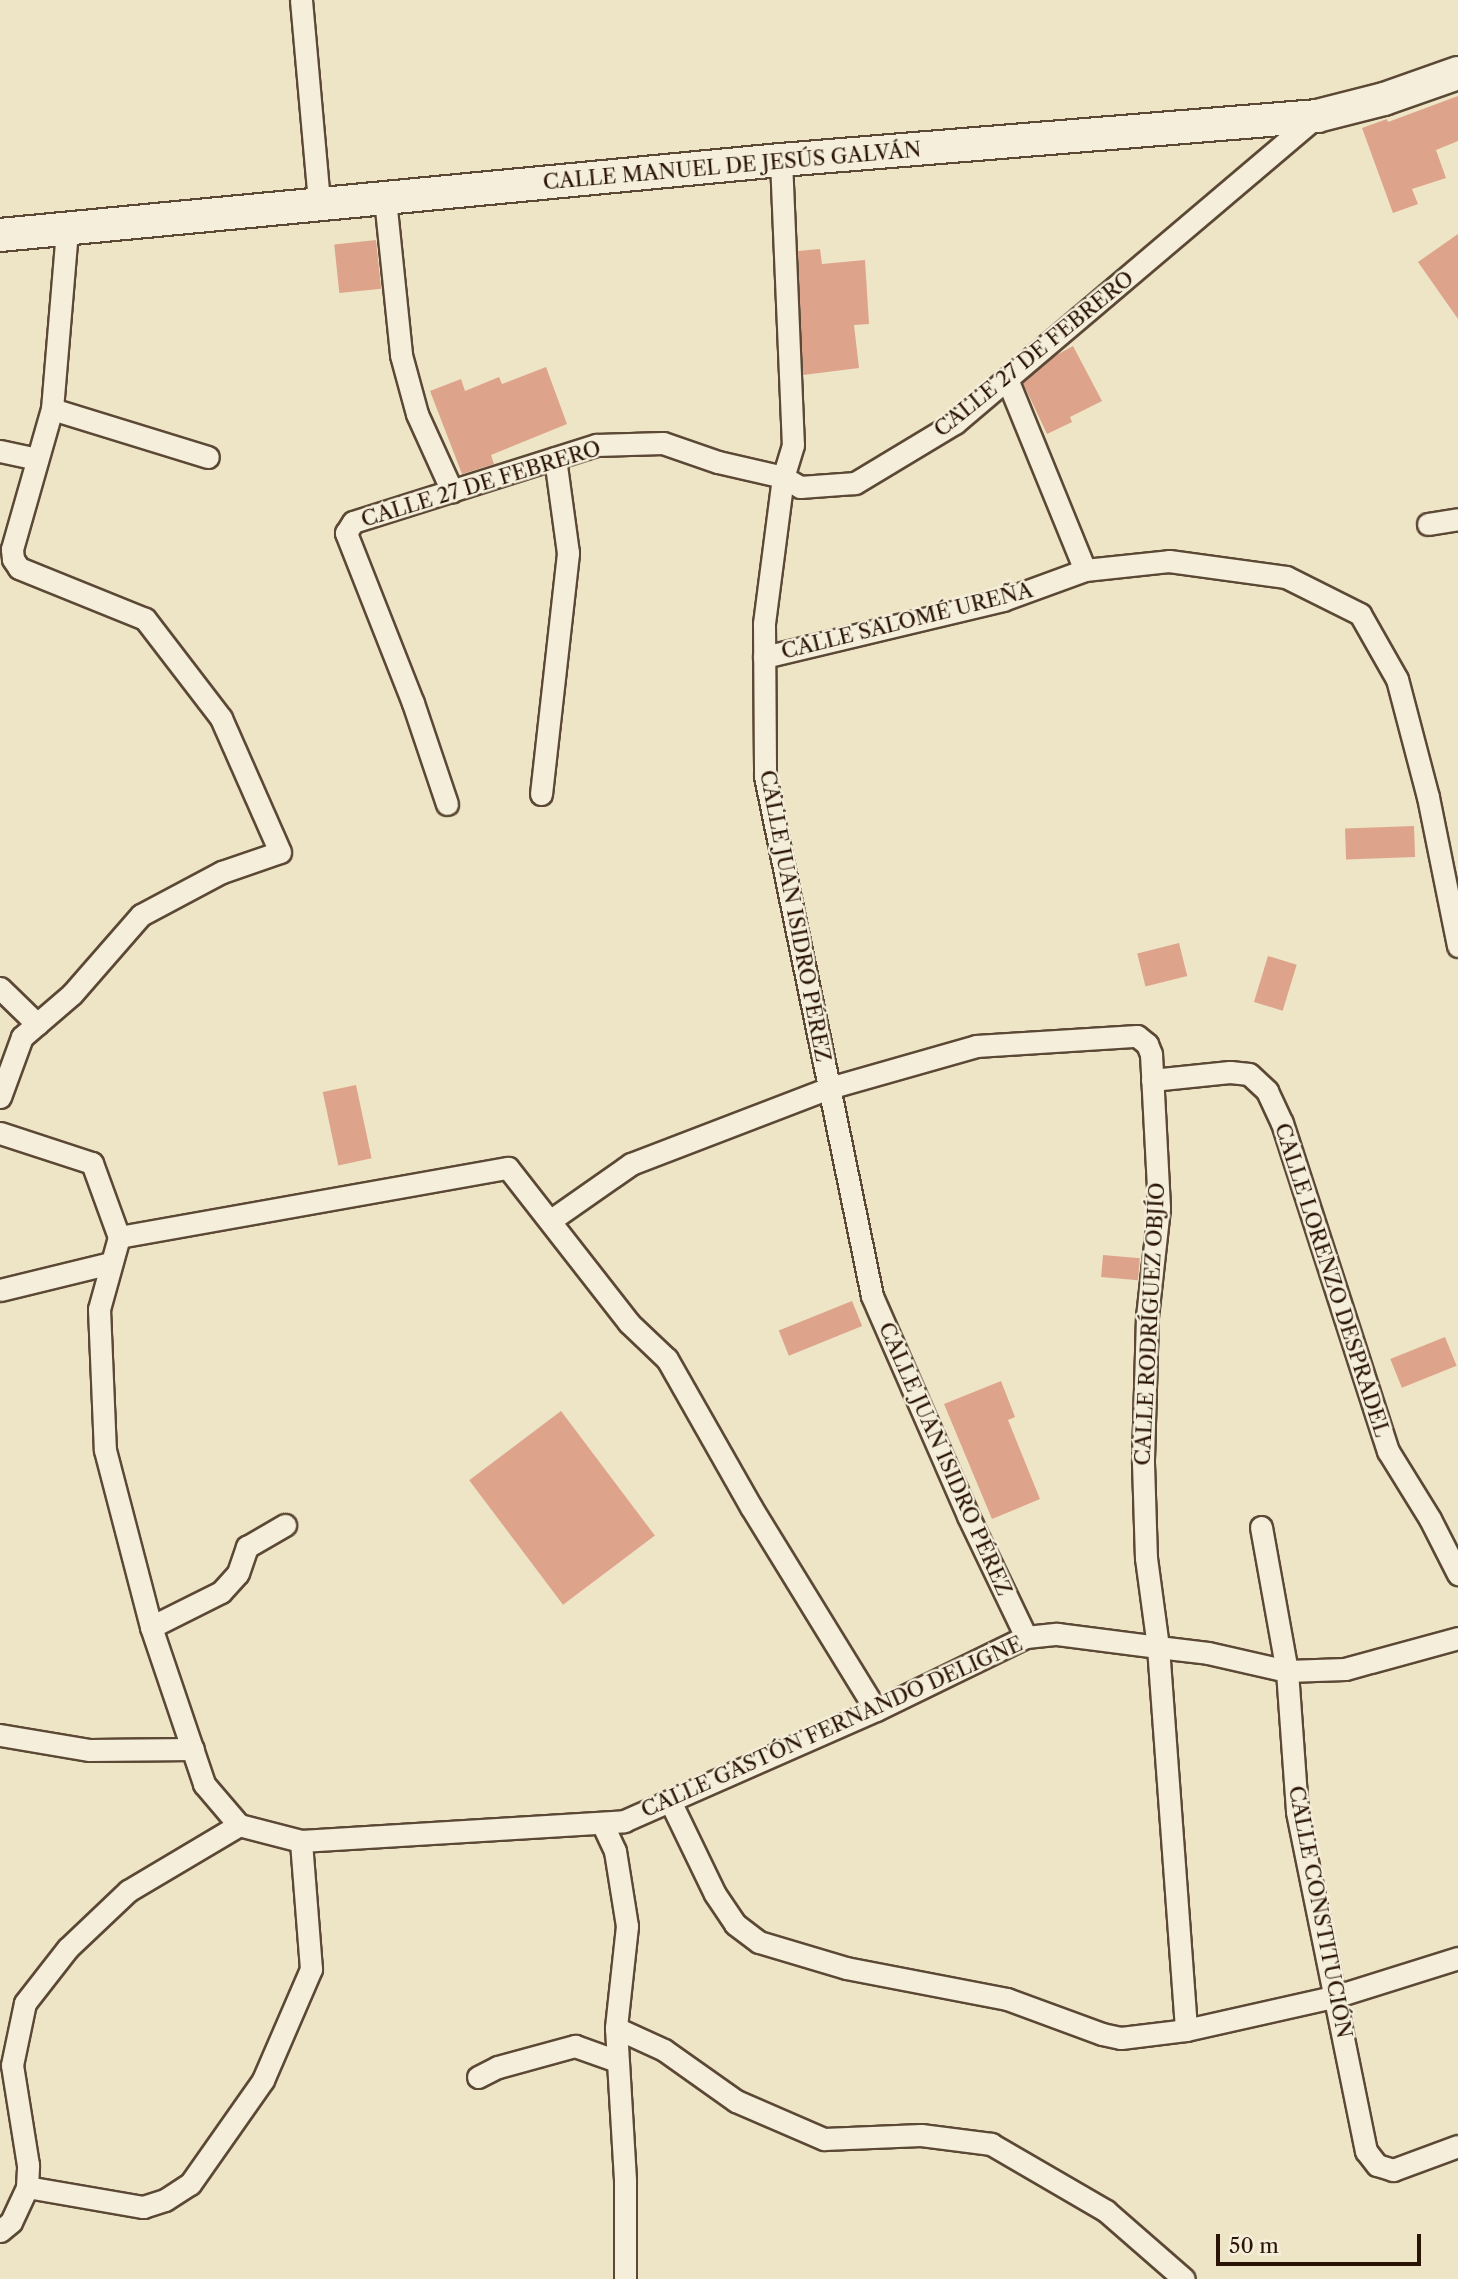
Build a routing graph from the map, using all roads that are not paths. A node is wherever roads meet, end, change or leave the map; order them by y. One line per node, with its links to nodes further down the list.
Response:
1 (300, 0): 6 (street)
2 (1458, 73): 3 (street, CALLE MANUEL DE JESÚS GALVÁN)
3 (1317, 116): 4 (street, CALLE MANUEL DE JESÚS GALVÁN); 9 (street, CALLE 27 DE FEBRERO)
4 (781, 160): 5 (street, CALLE MANUEL DE JESÚS GALVÁN); 15 (street, CALLE JUAN ISIDRO PÉREZ)
5 (385, 199): 6 (street, CALLE MANUEL DE JESÚS GALVÁN); 16 (street)
6 (319, 202): 7 (street, CALLE MANUEL DE JESÚS GALVÁN)
7 (66, 229): 8 (street, CALLE MANUEL DE JESÚS GALVÁN); 10 (street)
8 (0, 235)
9 (1007, 379): 15 (street, CALLE 27 DE FEBRERO); 19 (street)
10 (52, 409): 12 (street); 14 (street)
11 (0, 451): 14 (street)
12 (208, 457)
13 (555, 458): 15 (street, CALLE 27 DE FEBRERO); 16 (street, CALLE 27 DE FEBRERO); 21 (street)
14 (37, 459): 25 (street)
15 (783, 477): 20 (street, CALLE JUAN ISIDRO PÉREZ)
16 (453, 491): 22 (street, CALLE 27 DE FEBRERO)
17 (1458, 519): 18 (street)
18 (1428, 524)
19 (1085, 570): 20 (street, CALLE SALOMÉ UREÑA); 23 (street, CALLE SALOMÉ UREÑA)
20 (764, 657): 27 (street, CALLE JUAN ISIDRO PÉREZ)
21 (541, 794)
22 (447, 804)
23 (1458, 946)
24 (0, 988): 25 (street)
25 (37, 1024): 28 (street)
26 (1152, 1080): 27 (street, CALLE RODRÍGUEZ OBJÍO); 36 (street, CALLE LORENZO DESPRADEL); 40 (street, CALLE RODRÍGUEZ OBJÍO)
27 (829, 1088): 30 (street, CALLE RODRÍGUEZ OBJÍO); 38 (street, CALLE JUAN ISIDRO PÉREZ)
28 (0, 1097)
29 (0, 1133): 31 (street)
30 (551, 1220): 31 (street); 42 (street)
31 (118, 1237): 32 (street)
32 (111, 1263): 33 (street); 37 (street)
33 (0, 1290)
34 (285, 1525): 37 (street)
35 (1261, 1527): 41 (street, CALLE CONSTITUCIÓN)
36 (1458, 1574)
37 (151, 1628): 44 (street)
38 (1026, 1637): 40 (street, CALLE GASTÓN FERNANDO DELIGNE); 42 (street, CALLE GASTÓN FERNANDO DELIGNE)
39 (1458, 1638): 41 (street, CALLE GASTÓN FERNANDO DELIGNE)
40 (1158, 1647): 41 (street, CALLE GASTÓN FERNANDO DELIGNE); 52 (street, CALLE RODRÍGUEZ OBJÍO)
41 (1287, 1671): 50 (street, CALLE CONSTITUCIÓN)
42 (876, 1710): 45 (street, CALLE GASTÓN FERNANDO DELIGNE)
43 (0, 1735): 44 (street)
44 (192, 1749): 47 (street)
45 (670, 1801): 46 (street, CALLE GASTÓN FERNANDO DELIGNE); 52 (street)
46 (602, 1823): 48 (street, CALLE GASTÓN FERNANDO DELIGNE); 51 (street)
47 (239, 1825): 48 (street, CALLE GASTÓN FERNANDO DELIGNE); 56 (street)
48 (301, 1841): 56 (street)
49 (1458, 1958): 50 (street)
50 (1337, 1996): 52 (street); 55 (street, CALLE CONSTITUCIÓN)
51 (616, 2028): 53 (street); 59 (street)
52 (1186, 2030)
53 (617, 2061): 54 (street); 58 (street)
54 (478, 2077)
55 (1458, 2146)
56 (27, 2187): 57 (street)
57 (0, 2231)
58 (625, 2279)
59 (1184, 2279)

